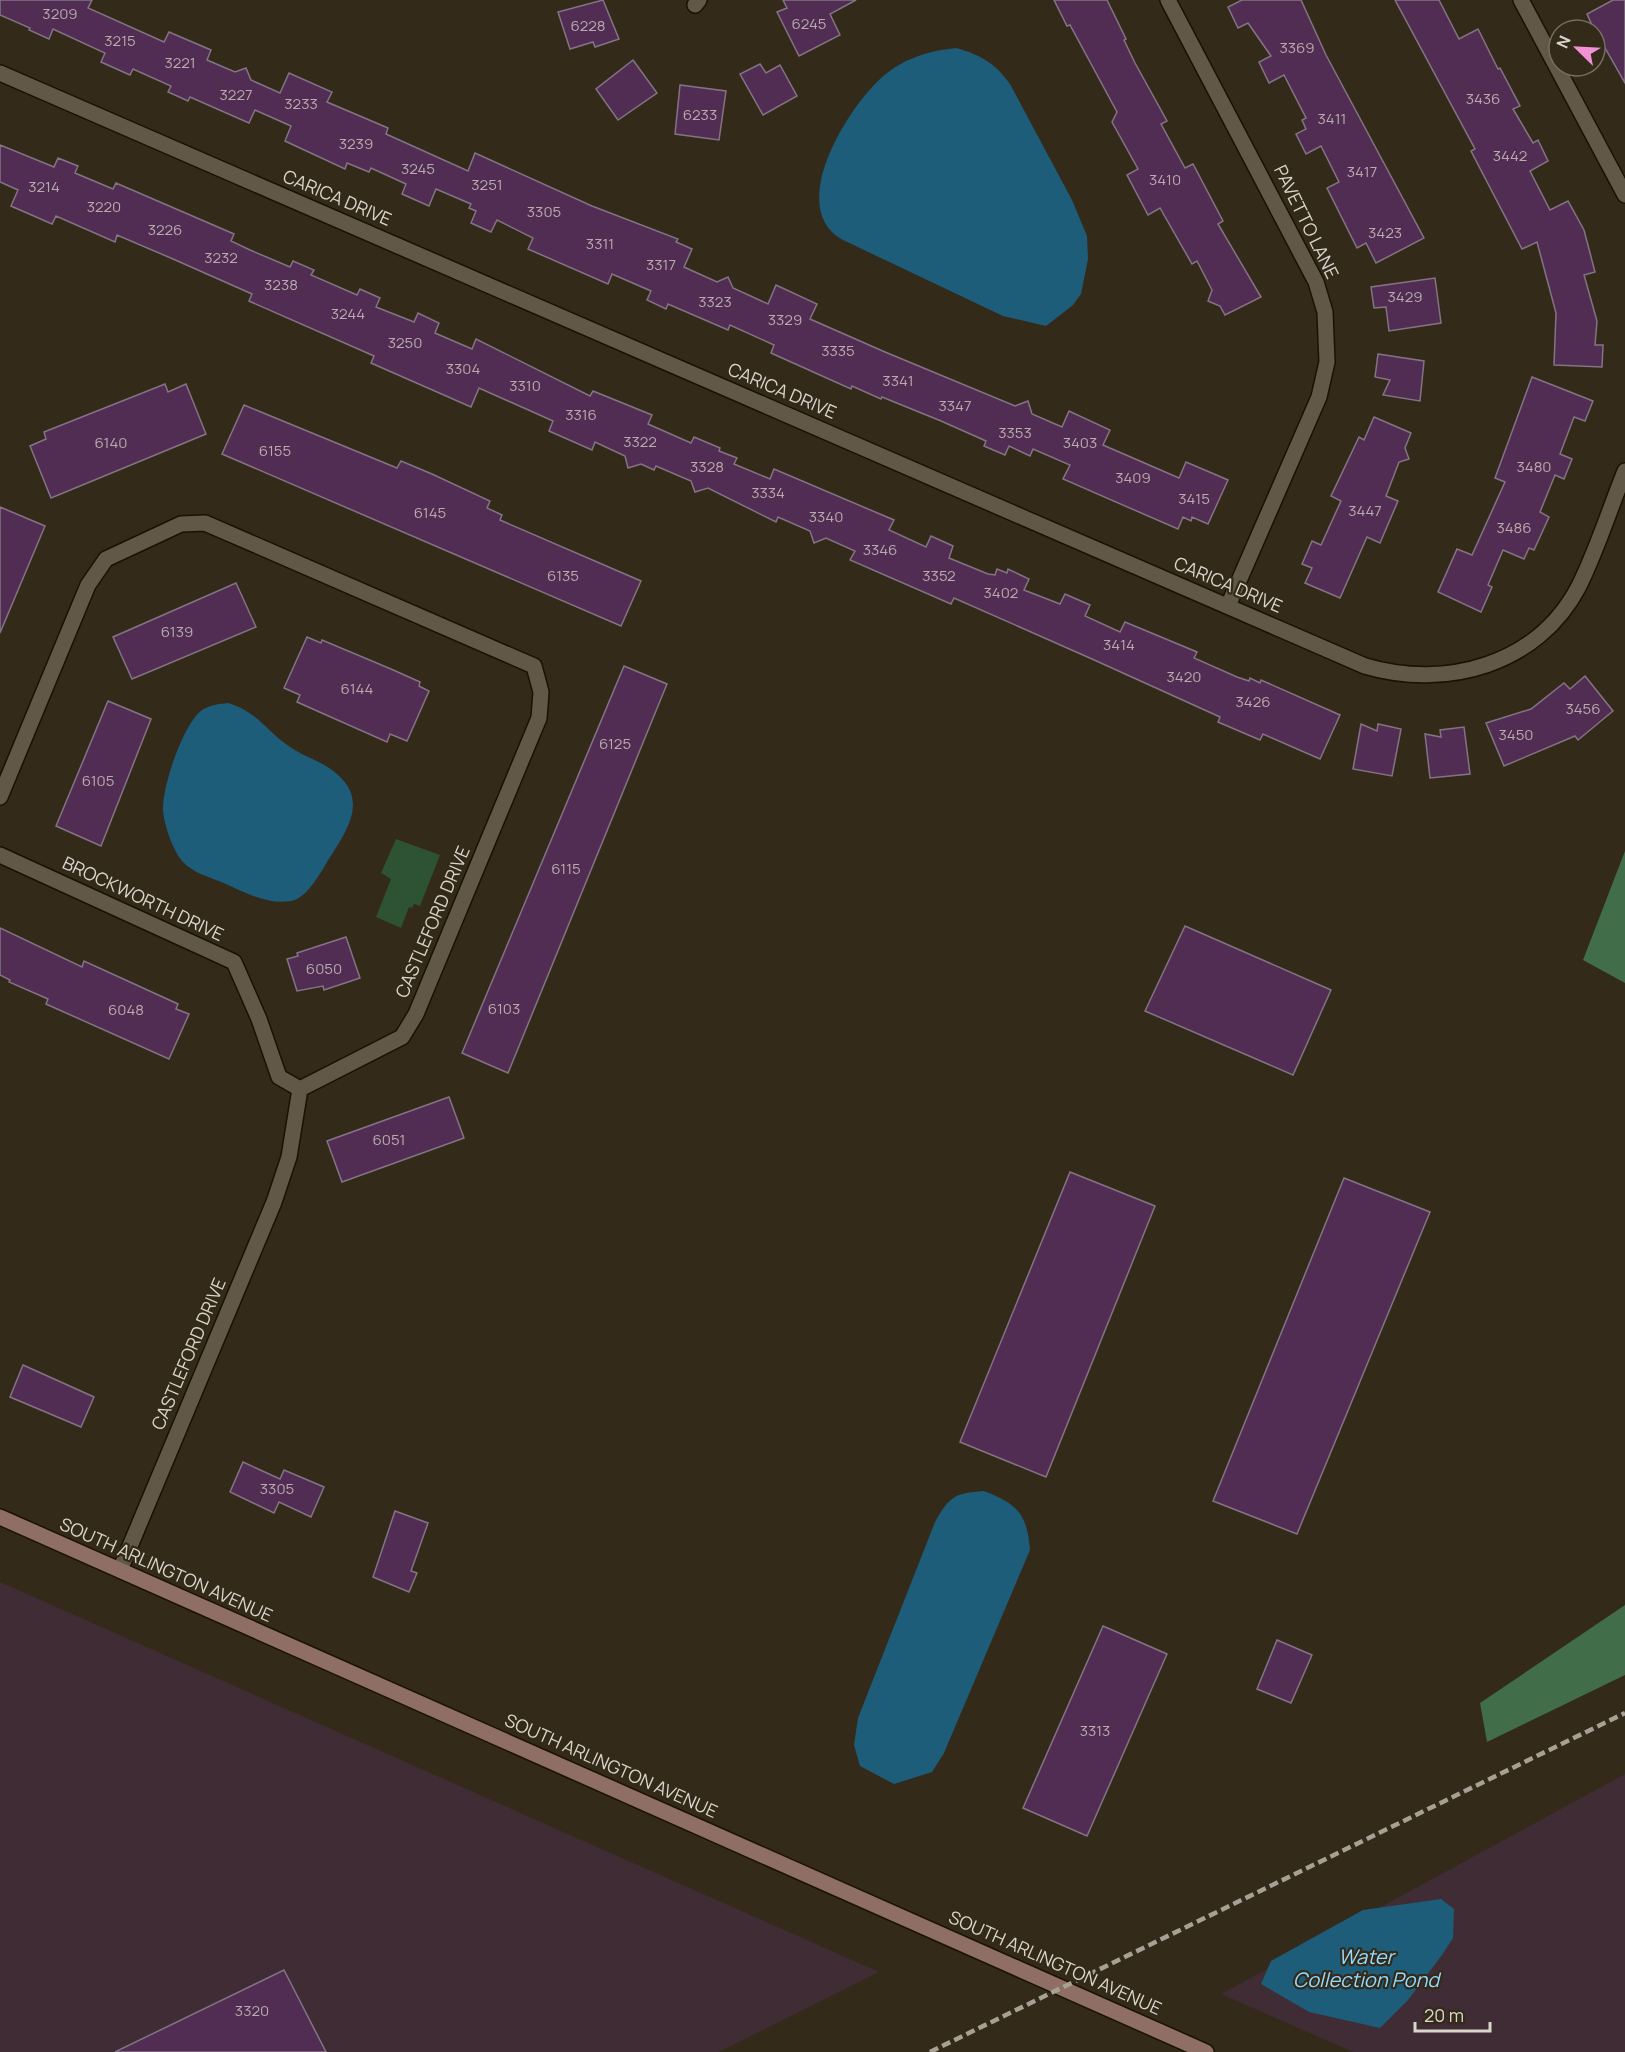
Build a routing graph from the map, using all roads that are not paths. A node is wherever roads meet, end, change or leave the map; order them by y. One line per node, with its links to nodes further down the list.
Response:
1 (1168, 0): 6 (street, PAVETTO LANE)
2 (1521, 0): 4 (street)
3 (0, 73): 6 (street, CARICA DRIVE)
4 (1625, 195)
5 (1625, 471): 6 (street, CARICA DRIVE)
6 (1228, 606)
7 (0, 798): 9 (street, CASTLEFORD DRIVE)
8 (0, 855): 9 (street, BROCKWORTH DRIVE)
9 (300, 1089): 11 (street, CASTLEFORD DRIVE)
10 (0, 1518): 11 (main road, SOUTH ARLINGTON AVENUE)
11 (120, 1570): 12 (main road, SOUTH ARLINGTON AVENUE)
12 (1206, 2052)

